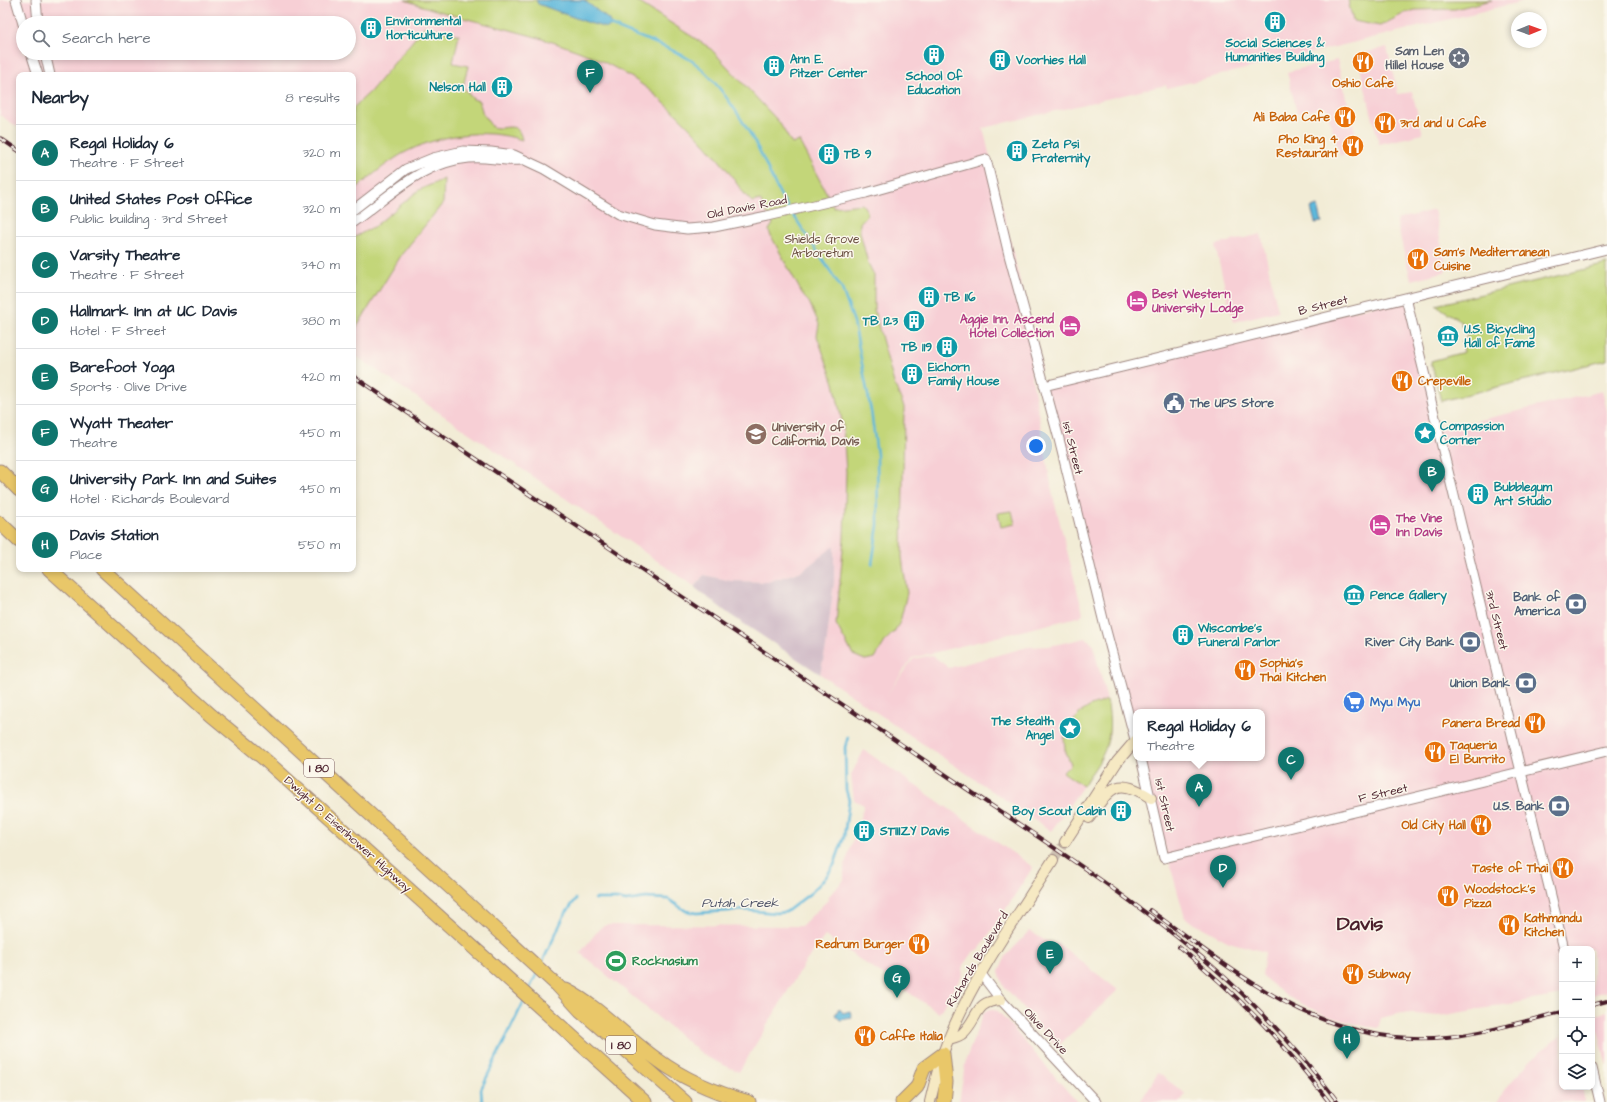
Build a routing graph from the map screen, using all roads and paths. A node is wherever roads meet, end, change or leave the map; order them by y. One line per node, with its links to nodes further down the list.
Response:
1 (16, 0): 3 (street)
2 (36, 0): 4 (street)
3 (21, 16)
4 (37, 16)
5 (33, 60): 7 (street)
6 (47, 60): 8 (street)
7 (37, 72)
8 (49, 72)
9 (986, 159): 10 (street, Old Davis Road); 15 (street, 1st Street)
10 (521, 160): 11 (street, Old Davis Road); 12 (street, Old Davis Road)
11 (356, 208)
12 (356, 220)
13 (1607, 249): 14 (street, B Street)
14 (1406, 298): 15 (street, B Street); 26 (street, 3rd Street)
15 (1044, 386): 22 (street, 1st Street)
16 (0, 471): 17 (highway)
17 (16, 487)
18 (0, 523): 19 (highway)
19 (16, 538)
20 (52, 572): 39 (highway, Dwight D. Eisenhower Highway / I 80)
21 (105, 572): 34 (highway, I 80)
22 (1133, 730)
23 (1133, 745): 28 (main road)
24 (1607, 751): 26 (street, F Street)
25 (1142, 761): 27 (street, 1st Street)
26 (1521, 772): 30 (street, F Street); 32 (street, 3rd Street)
27 (1151, 798): 28 (main road); 30 (street, 1st Street)
28 (1077, 826): 29 (main road)
29 (1066, 842)
30 (1164, 858)
31 (1053, 860): 33 (main road, Richards Boulevard)
32 (1563, 946)
33 (981, 974): 35 (street, Olive Drive); 36 (main road, Richards Boulevard)
34 (558, 986): 40 (highway, I 80); 41 (highway)
35 (1001, 1000): 36 (main road); 45 (street, Olive Drive)
36 (948, 1039): 37 (main road, Richards Boulevard)
37 (943, 1054): 42 (highway); 43 (main road, Richards Boulevard); 44 (highway)
38 (1595, 1081): 46 (street)
39 (645, 1102)
40 (685, 1102)
41 (749, 1102)
42 (902, 1102)
43 (930, 1102)
44 (944, 1102)
45 (1096, 1102)
46 (1600, 1102)

